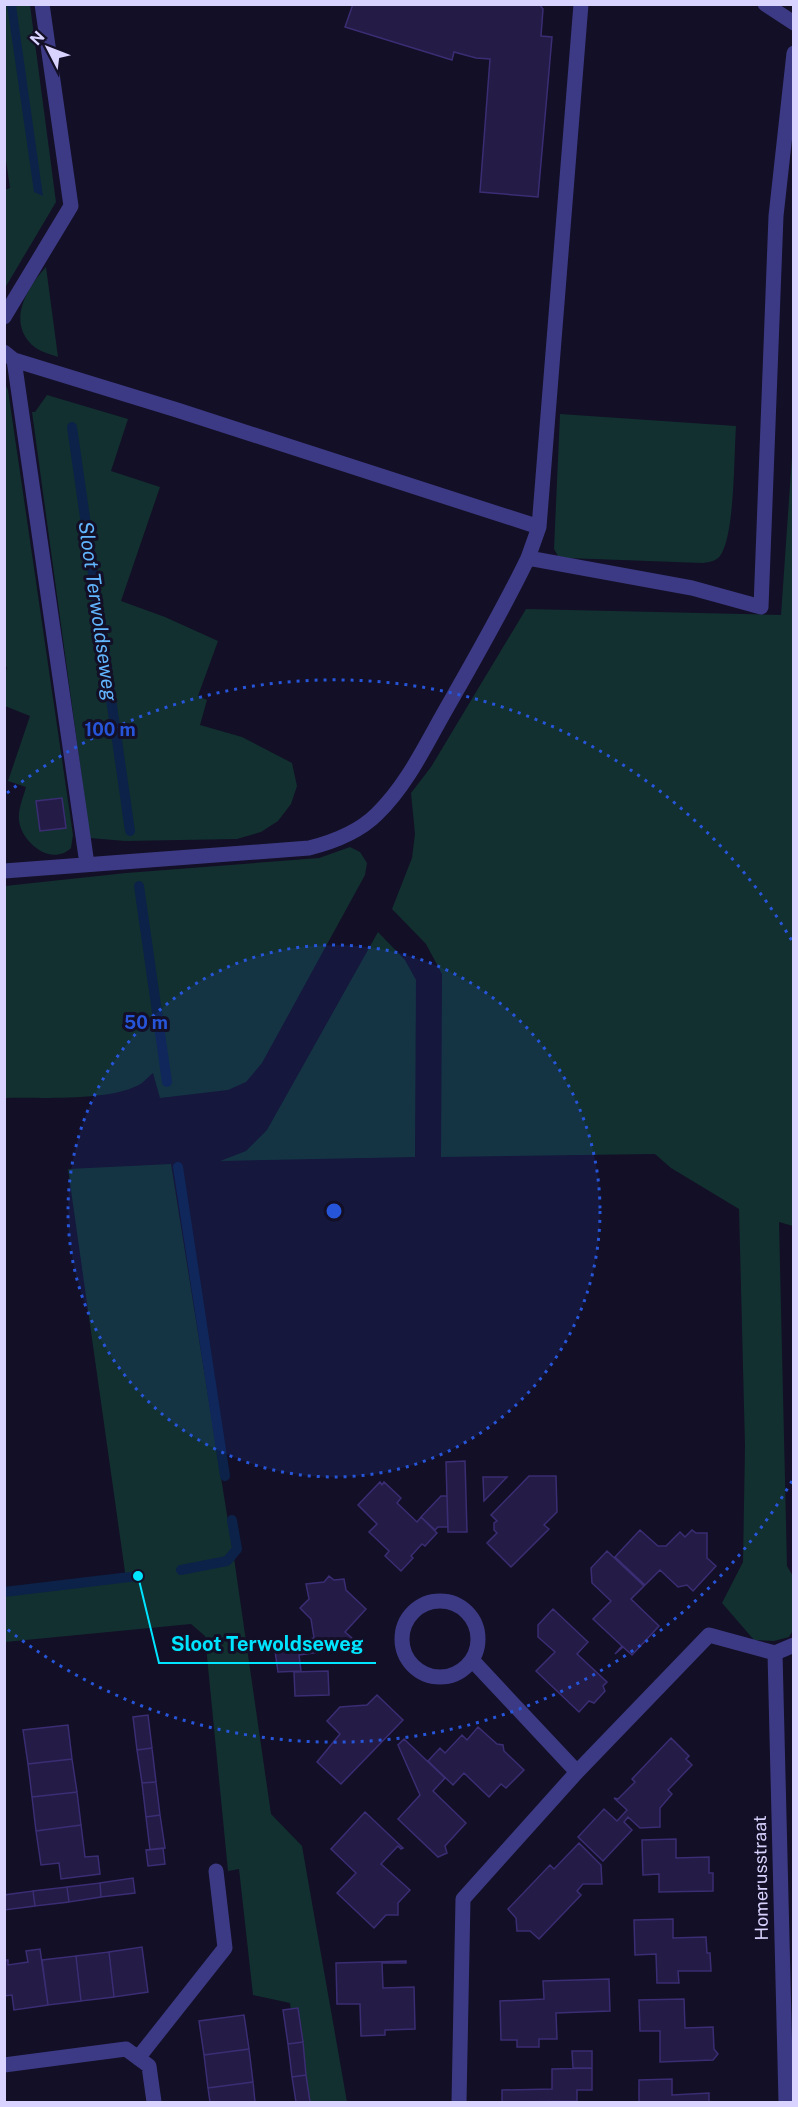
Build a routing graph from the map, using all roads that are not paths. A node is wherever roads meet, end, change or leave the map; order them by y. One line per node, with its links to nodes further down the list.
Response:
1 (42, 4): 6 (street)
2 (581, 4): 8 (street)
3 (765, 4): 4 (street)
4 (794, 23)
5 (794, 53): 9 (street)
6 (4, 317)
7 (9, 356): 8 (street); 10 (street)
8 (539, 527): 9 (street)
9 (528, 558): 10 (street)
10 (87, 864): 11 (street)
11 (4, 871)
12 (794, 1645): 13 (street)
13 (775, 1653): 15 (street); 21 (street, Homerusstraat)
14 (472, 1661): 14 (street); 15 (street)
15 (577, 1773): 20 (street)
16 (216, 1871): 17 (street)
17 (138, 2058): 18 (street); 19 (street)
18 (4, 2065)
19 (154, 2103)
20 (459, 2103)
21 (786, 2103)

